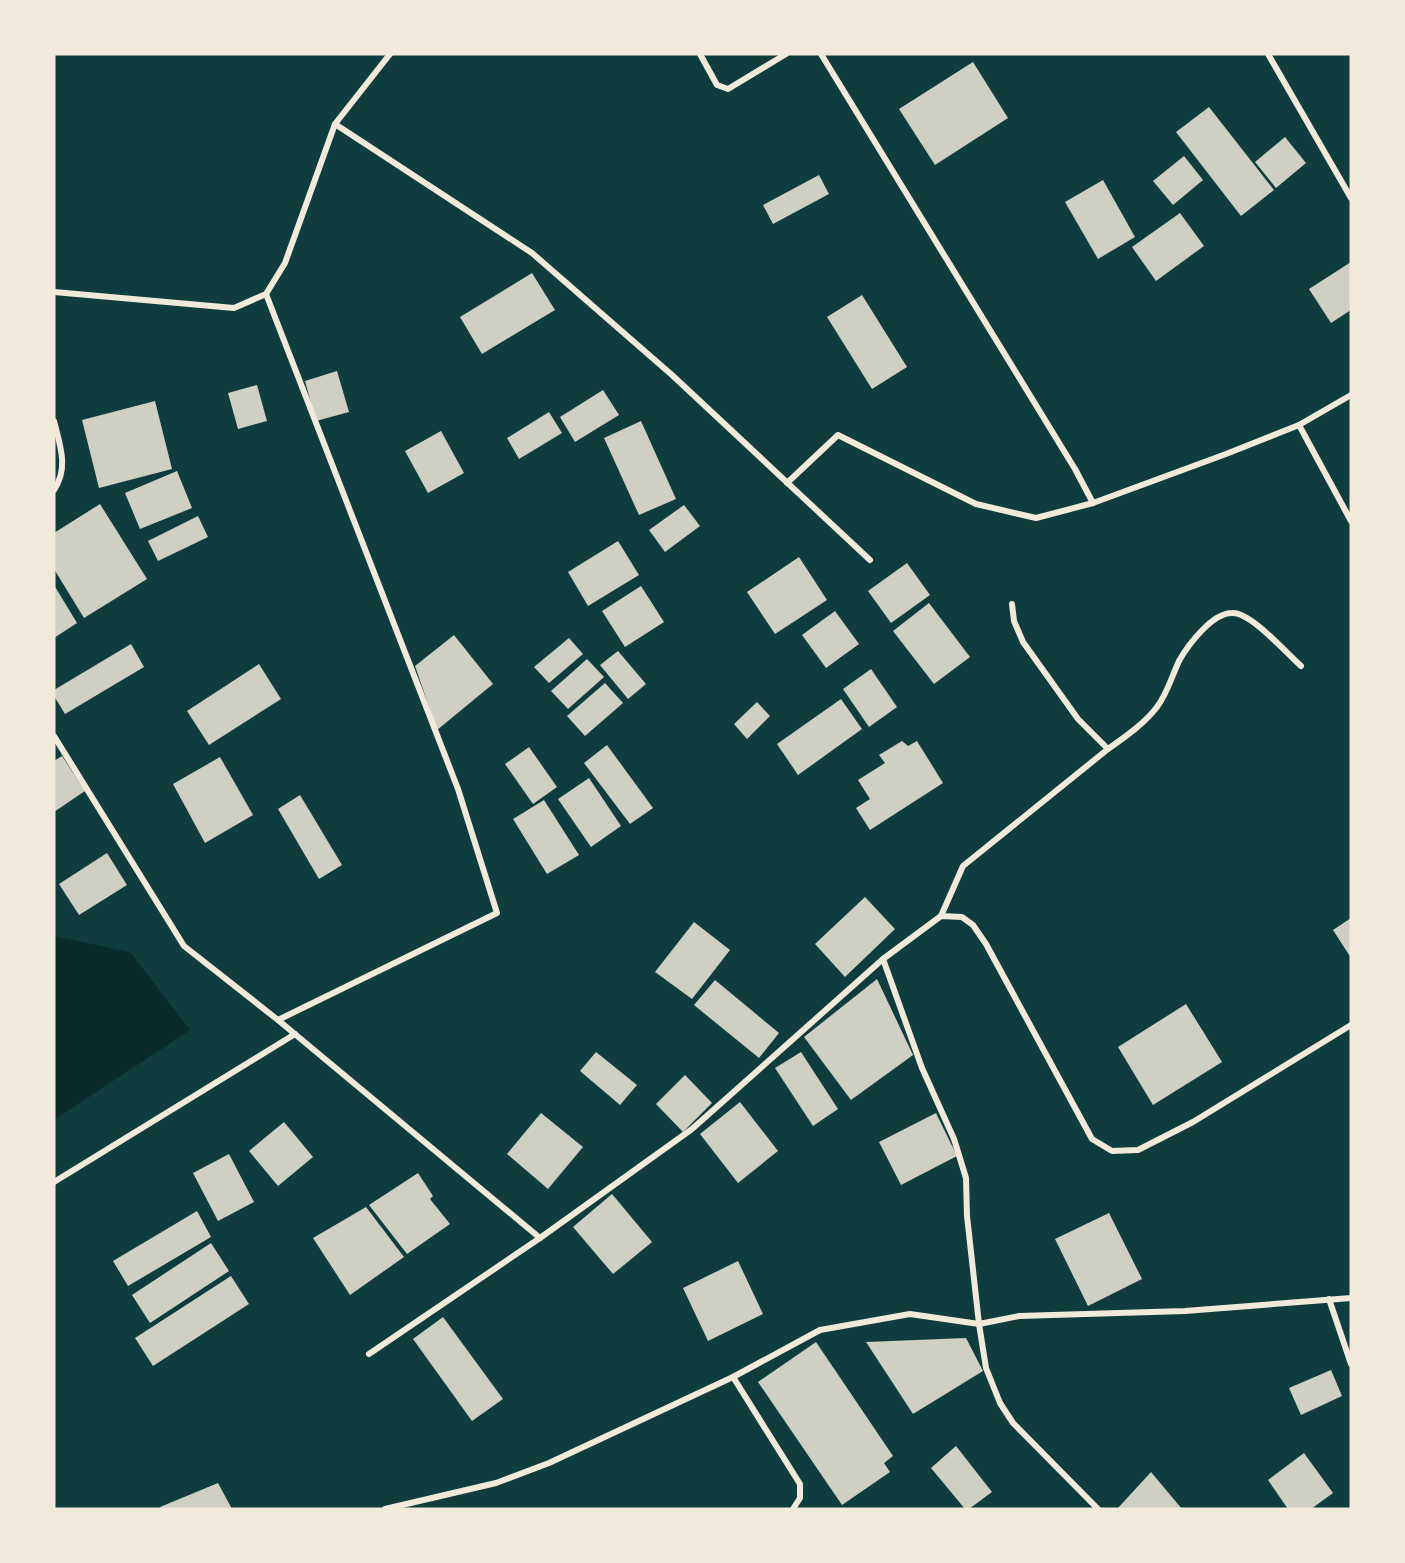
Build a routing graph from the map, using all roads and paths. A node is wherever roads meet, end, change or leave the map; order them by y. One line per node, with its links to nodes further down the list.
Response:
1 (390, 54): 6 (street)
2 (700, 54): 3 (street)
3 (786, 54)
4 (821, 54): 15 (street)
5 (1268, 54): 7 (street)
6 (335, 124): 9 (street); 13 (street)
7 (1351, 198)
8 (54, 292): 9 (street)
9 (266, 294): 24 (street)
10 (1351, 395): 12 (street)
11 (54, 421): 14 (street)
12 (1299, 426): 15 (street); 16 (street)
13 (787, 483): 15 (street); 17 (street)
14 (54, 490)
15 (1093, 503)
16 (1351, 521)
17 (870, 560)
18 (1012, 603): 21 (street)
19 (1300, 666): 21 (street)
20 (54, 736): 24 (street)
21 (1108, 749): 22 (street)
22 (941, 916): 23 (street); 25 (street)
23 (883, 960): 28 (street); 31 (street)
24 (278, 1020): 26 (street)
25 (1351, 1025)
26 (294, 1034): 27 (street); 28 (street)
27 (54, 1182)
28 (540, 1238): 32 (street)
29 (1351, 1298): 30 (street)
30 (1329, 1299): 31 (street); 33 (street)
31 (979, 1323): 34 (street); 37 (street)
32 (369, 1354)
33 (1351, 1364)
34 (733, 1377): 35 (street); 36 (street)
35 (385, 1509)
36 (793, 1509)
37 (1098, 1509)

